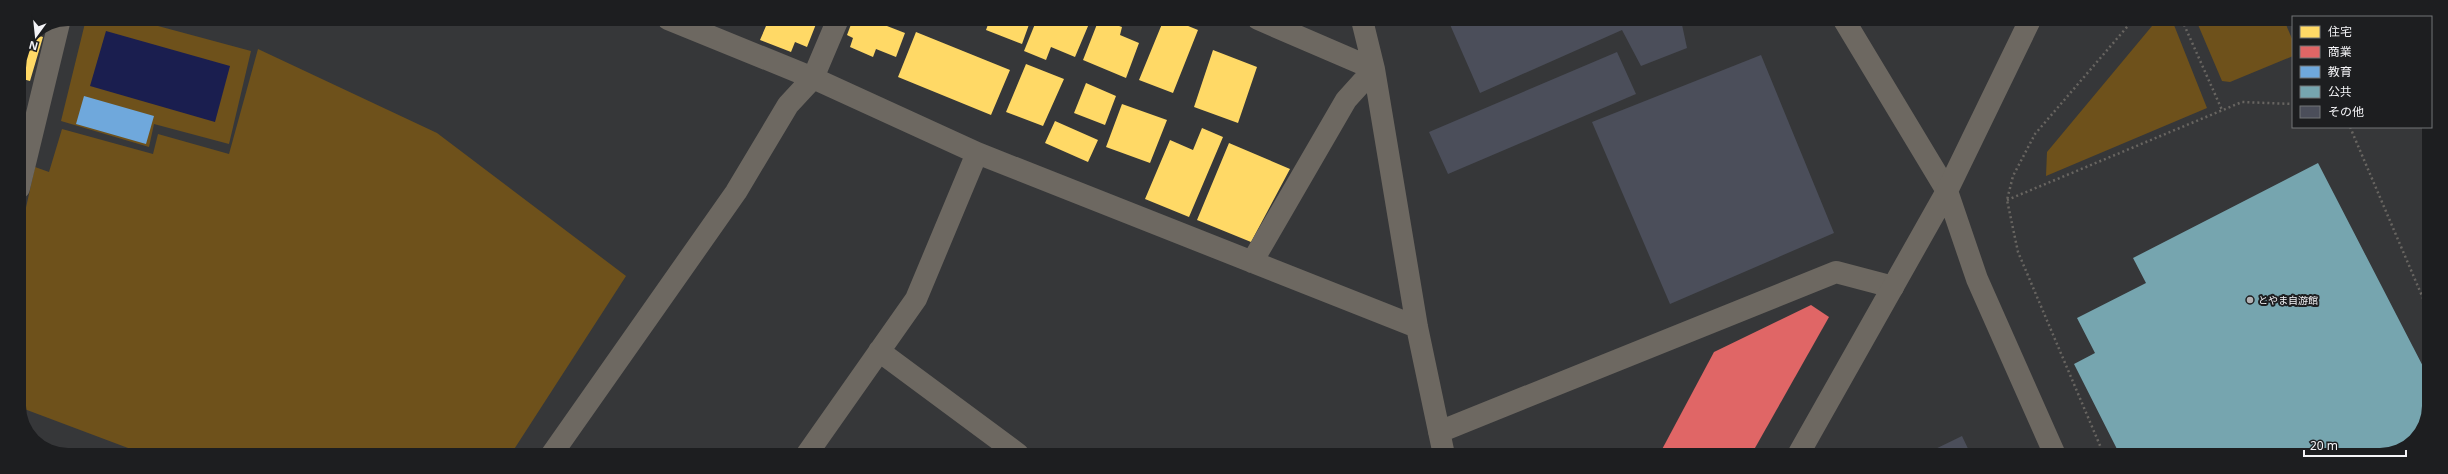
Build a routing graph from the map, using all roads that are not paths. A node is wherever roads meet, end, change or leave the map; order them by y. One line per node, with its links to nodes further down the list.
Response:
1 (685, 26): 9 (street)
2 (835, 26): 9 (street)
3 (1272, 26): 8 (street)
4 (1363, 26): 8 (street)
5 (1848, 26): 12 (street)
6 (2027, 26): 12 (street)
7 (58, 28): 11 (street)
8 (1374, 69): 13 (street); 15 (street)
9 (814, 78): 10 (street); 18 (street)
10 (977, 153): 13 (street); 16 (street)
11 (26, 159)
12 (1947, 191): 14 (street); 23 (street)
13 (1252, 262): 15 (street)
14 (1893, 287): 17 (street); 22 (street)
15 (1417, 327): 17 (street)
16 (879, 351): 19 (street); 20 (street)
17 (1439, 432): 21 (street)
18 (556, 448)
19 (811, 448)
20 (1010, 448)
21 (1442, 448)
22 (1802, 448)
23 (2052, 448)

